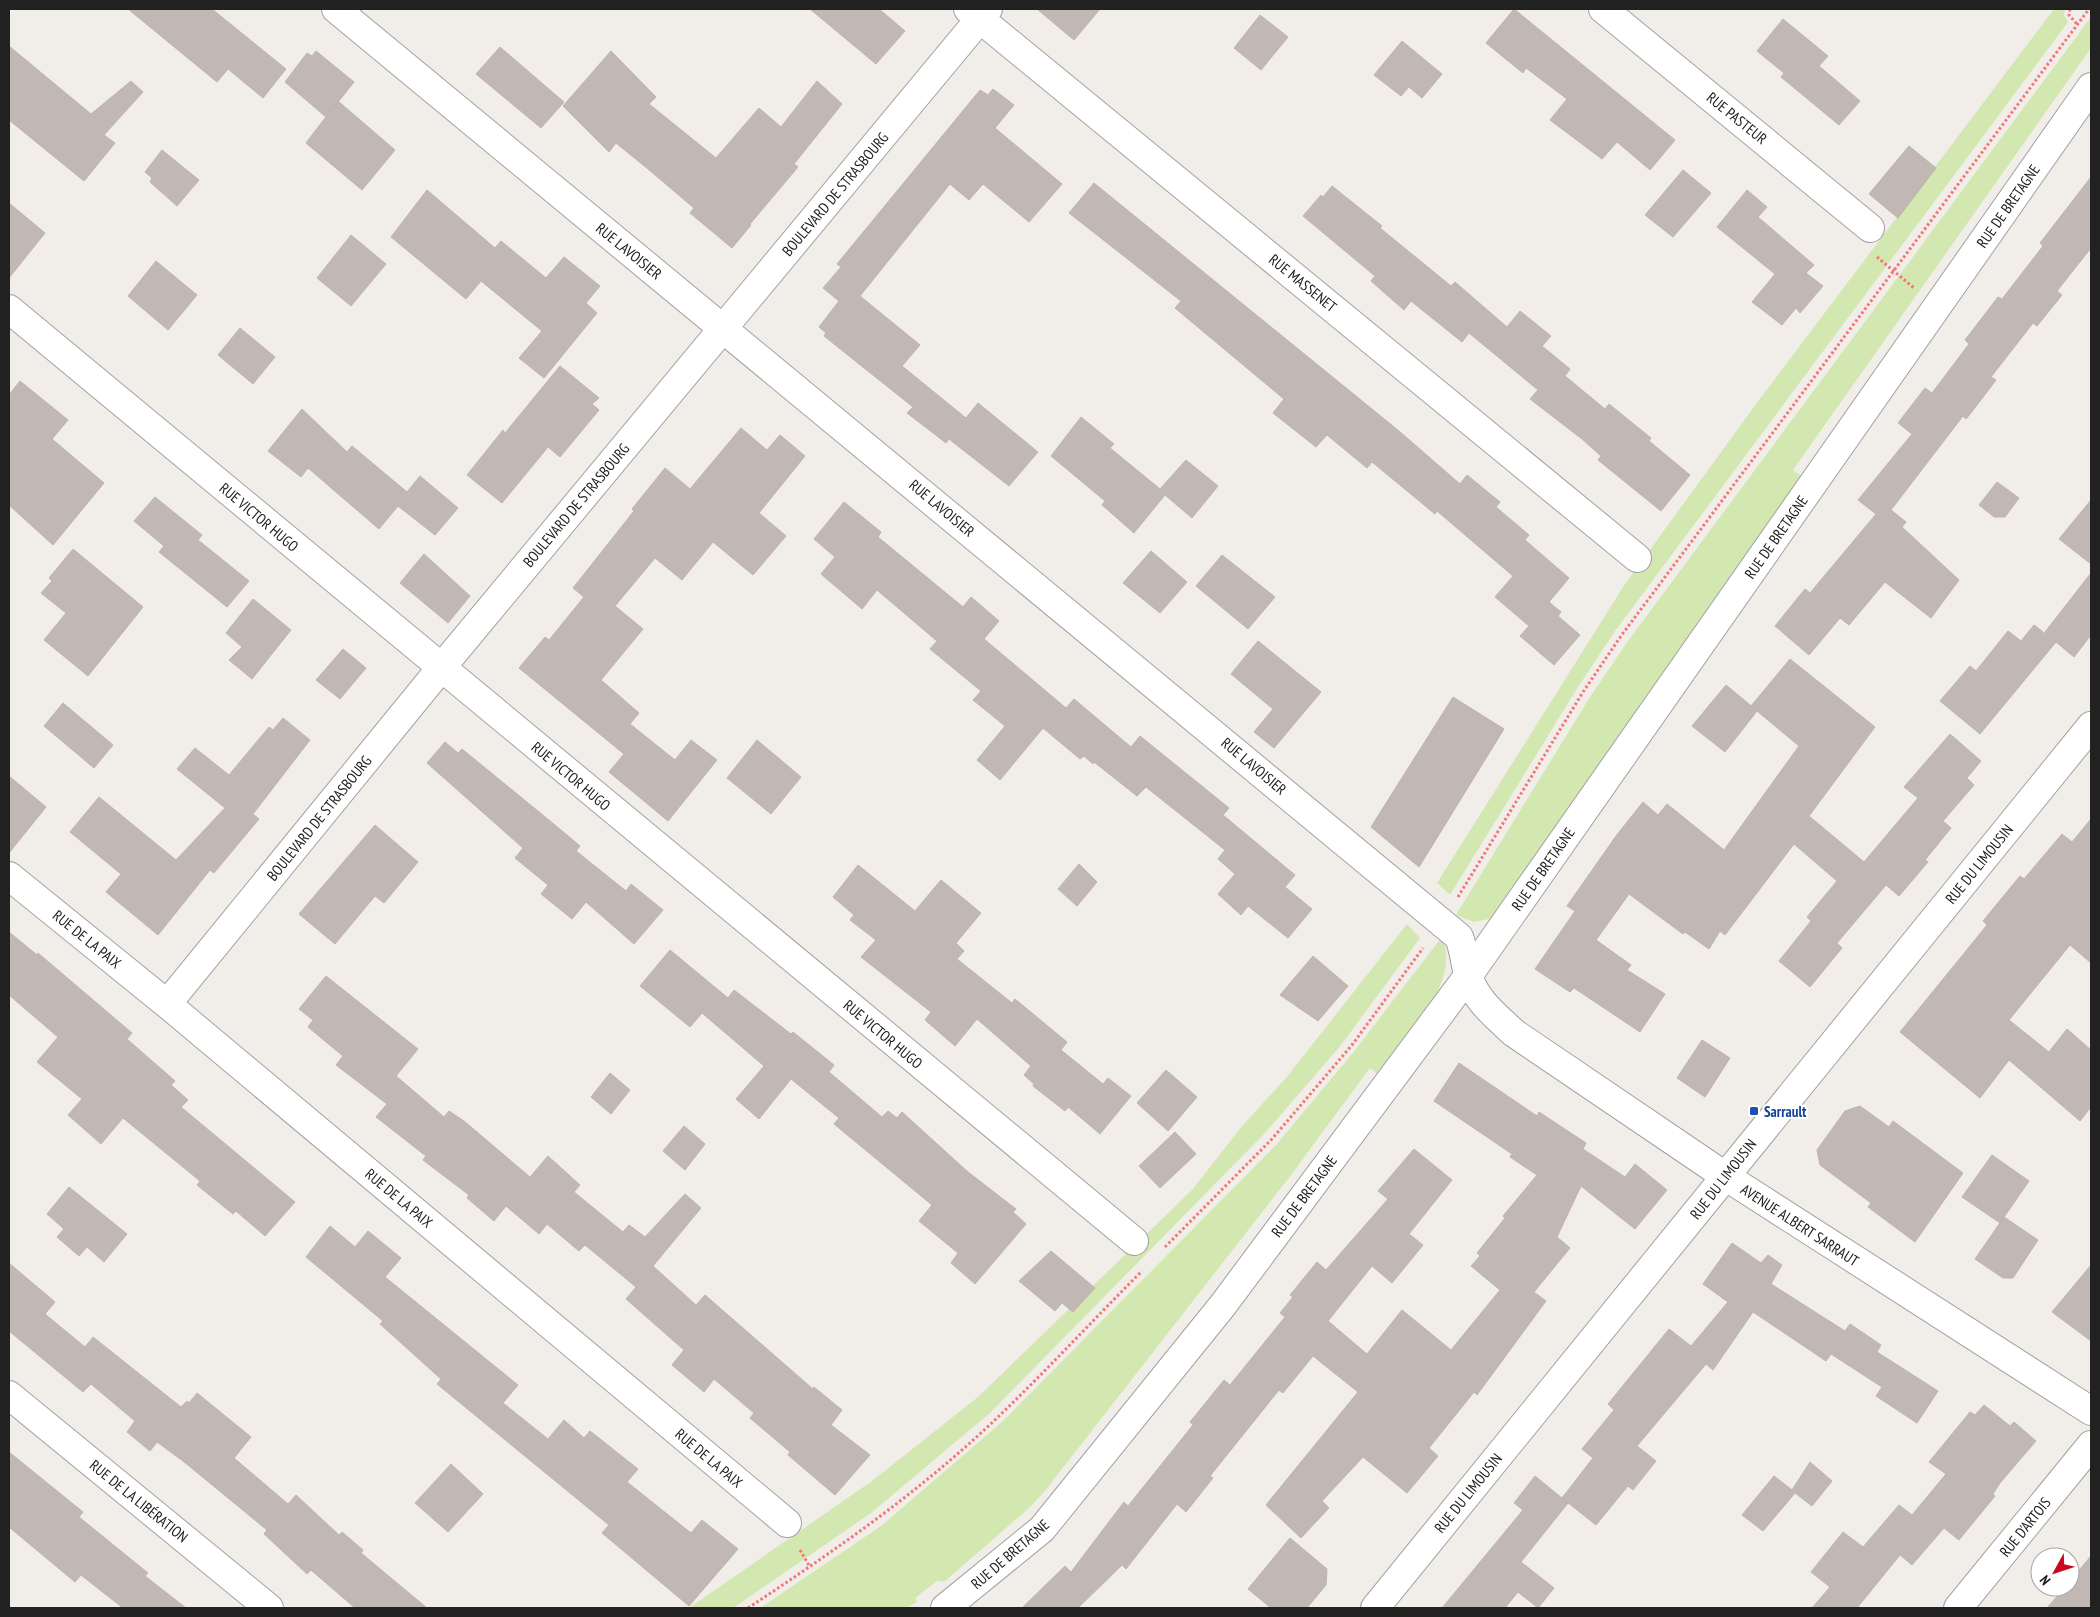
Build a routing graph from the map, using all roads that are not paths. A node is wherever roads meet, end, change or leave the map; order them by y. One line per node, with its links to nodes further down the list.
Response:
1 (336, 9): 7 (street, RUE LAVOISIER)
2 (1603, 9): 5 (street, RUE PASTEUR)
3 (979, 12): 7 (street, BOULEVARD DE STRASBOURG); 8 (street, RUE MASSENET)
4 (2091, 87): 12 (street, RUE DE BRETAGNE)
5 (1870, 228)
6 (9, 309): 9 (street, RUE VICTOR HUGO)
7 (723, 328): 9 (street, BOULEVARD DE STRASBOURG); 12 (street, RUE LAVOISIER)
8 (1637, 558)
9 (441, 668): 13 (street, BOULEVARD DE STRASBOURG); 16 (street, RUE VICTOR HUGO)
10 (2091, 726): 15 (street, RUE DU LIMOUSIN)
11 (9, 876): 13 (street, RUE DE LA PAIX)
12 (1468, 976): 14 (street, RUE LAVOISIER); 22 (street, RUE DE BRETAGNE)
13 (167, 1004): 20 (street, RUE DE LA PAIX)
14 (1514, 1032): 15 (street, AVENUE ALBERT SARRAUT)
15 (1725, 1176): 18 (street, AVENUE ALBERT SARRAUT); 23 (street, RUE DU LIMOUSIN)
16 (1134, 1242)
17 (9, 1395): 21 (street, RUE DE LA LIBÉRATION)
18 (2091, 1411)
19 (2091, 1445): 24 (street, RUE D'ARTOIS)
20 (787, 1523)
21 (269, 1608)
22 (945, 1608)
23 (1375, 1608)
24 (1958, 1608)

